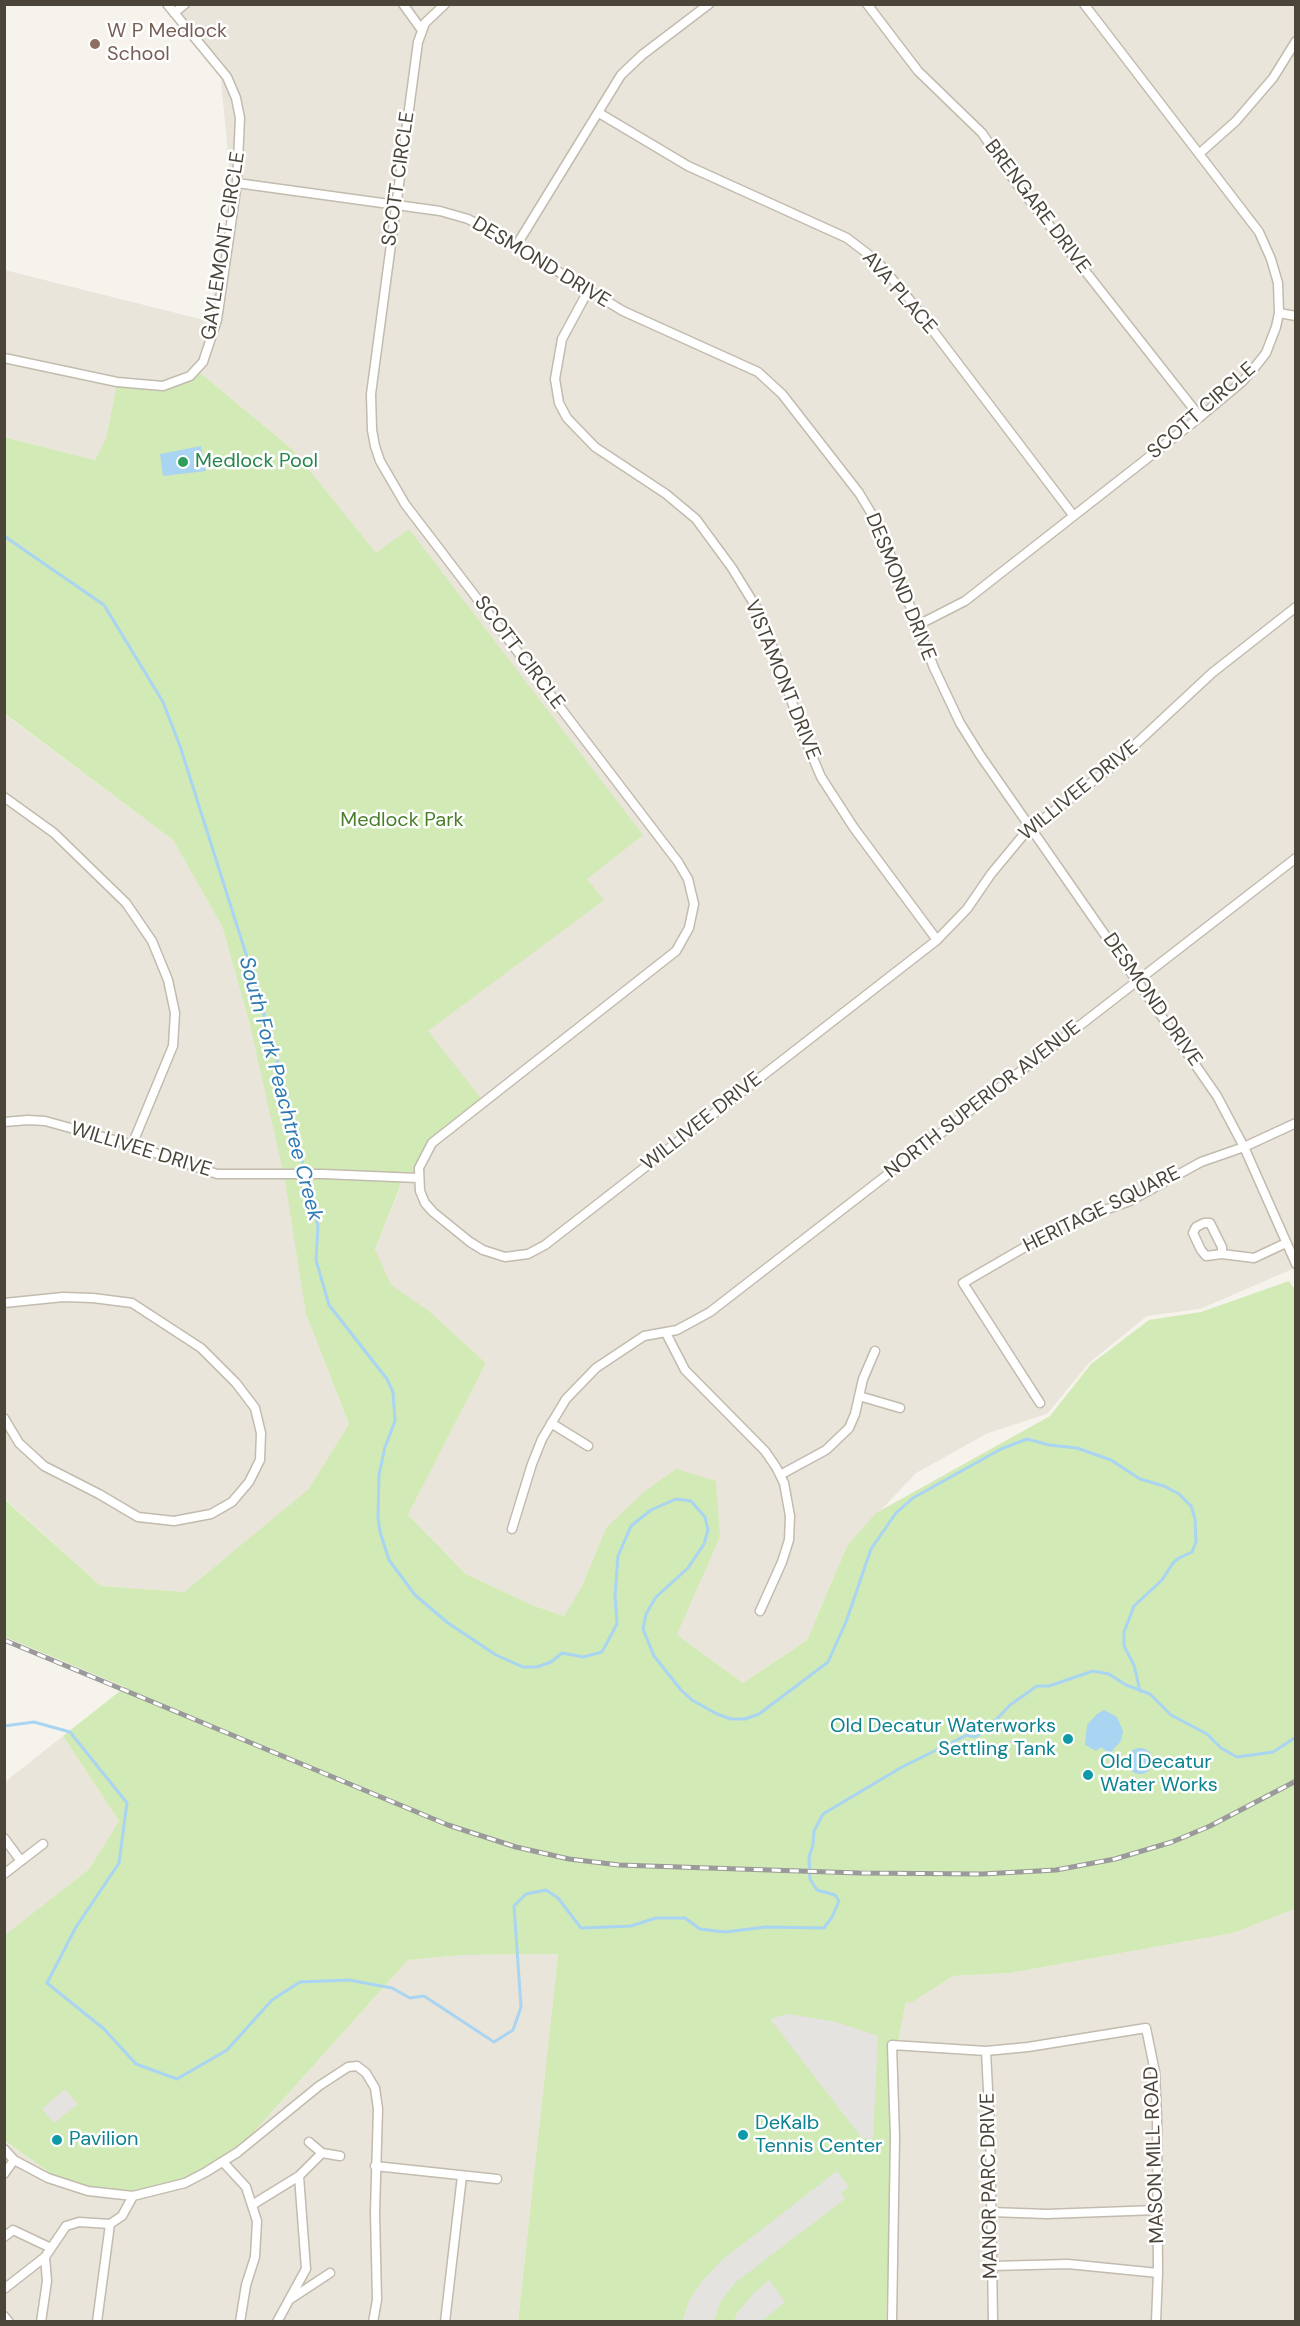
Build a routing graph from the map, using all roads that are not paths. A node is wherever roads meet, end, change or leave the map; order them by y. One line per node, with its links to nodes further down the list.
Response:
1 (167, 4): 8 (street, GAYLEMONT CIRCLE)
2 (185, 4): 8 (street)
3 (403, 4): 9 (street)
4 (445, 4): 9 (street)
5 (709, 4): 11 (street)
6 (867, 4): 20 (street, BRENGARE DRIVE)
7 (1084, 4): 12 (street, SCOTT CIRCLE)
8 (174, 13): 13 (street, GAYLEMONT CIRCLE)
9 (421, 29): 14 (street, SCOTT CIRCLE)
10 (1296, 41): 12 (street)
11 (599, 113): 15 (street); 21 (street, AVA PLACE)
12 (1200, 153): 17 (street, SCOTT CIRCLE)
13 (237, 183): 14 (street, DESMOND DRIVE); 19 (street, GAYLEMONT CIRCLE)
14 (396, 205): 15 (street, DESMOND DRIVE); 33 (street, SCOTT CIRCLE)
15 (516, 246): 16 (street, DESMOND DRIVE)
16 (588, 291): 23 (street, DESMOND DRIVE); 27 (street, VISTAMONT DRIVE)
17 (1279, 313): 18 (street); 20 (street, SCOTT CIRCLE)
18 (1296, 316)
19 (4, 358)
20 (1200, 417): 21 (street, SCOTT CIRCLE)
21 (1073, 515): 23 (street, SCOTT CIRCLE)
22 (1296, 607): 25 (street, WILLIVEE DRIVE)
23 (918, 626): 25 (street, DESMOND DRIVE)
24 (4, 797): 31 (street)
25 (1032, 828): 27 (street, WILLIVEE DRIVE); 28 (street, DESMOND DRIVE)
26 (1296, 858): 28 (street, NORTH SUPERIOR AVENUE)
27 (937, 940): 33 (street, WILLIVEE DRIVE)
28 (1138, 980): 32 (street, DESMOND DRIVE); 38 (street, NORTH SUPERIOR AVENUE)
29 (4, 1122): 31 (street, WILLIVEE DRIVE)
30 (1296, 1123): 32 (street)
31 (132, 1145): 33 (street, WILLIVEE DRIVE)
32 (1244, 1147): 34 (street, DESMOND DRIVE); 41 (street, HERITAGE SQUARE)
33 (418, 1178)
34 (1286, 1243): 35 (street); 36 (street, DESMOND DRIVE)
35 (1222, 1254)
36 (1296, 1264)
37 (4, 1303): 43 (street)
38 (666, 1333): 44 (street, NORTH SUPERIOR AVENUE); 46 (street)
39 (875, 1351): 40 (street)
40 (859, 1396): 42 (street); 46 (street)
41 (1040, 1404)
42 (900, 1408)
43 (4, 1418)
44 (551, 1423): 45 (street); 47 (street, NORTH SUPERIOR AVENUE)
45 (588, 1446)
46 (780, 1475): 48 (street)
47 (512, 1529)
48 (760, 1611)
49 (4, 1838): 51 (street)
50 (44, 1844): 51 (street)
51 (21, 1861): 52 (street)
52 (4, 1874)
53 (986, 2051): 67 (street, MASON MILL ROAD); 68 (street, MANOR PARC DRIVE); 86 (street, MASON MILL ROAD)
54 (309, 2142): 56 (street)
55 (4, 2149): 58 (street)
56 (322, 2153): 57 (street); 62 (street)
57 (340, 2156)
58 (14, 2160): 61 (street); 65 (street)
59 (222, 2162): 60 (street); 65 (street); 66 (street)
60 (375, 2166): 63 (street); 84 (street)
61 (4, 2174)
62 (299, 2176): 66 (street); 77 (street)
63 (462, 2176): 64 (street); 85 (street)
64 (498, 2179)
65 (133, 2196): 69 (street)
66 (252, 2205): 79 (street)
67 (1158, 2210): 68 (street); 75 (street, MASON MILL ROAD)
68 (991, 2211): 73 (street, MANOR PARC DRIVE)
69 (110, 2224): 71 (street); 82 (street)
70 (4, 2236): 71 (street)
71 (51, 2248): 72 (street)
72 (45, 2257): 76 (street); 81 (street)
73 (992, 2266): 75 (street); 87 (street, MANOR PARC DRIVE)
74 (330, 2273): 77 (street)
75 (1158, 2273): 88 (street, MASON MILL ROAD)
76 (4, 2289)
77 (289, 2300): 83 (street)
78 (4, 2316): 80 (street)
79 (240, 2321)
80 (9, 2322)
81 (41, 2322)
82 (96, 2322)
83 (277, 2322)
84 (373, 2322)
85 (446, 2322)
86 (892, 2322)
87 (993, 2322)
88 (1156, 2322)

